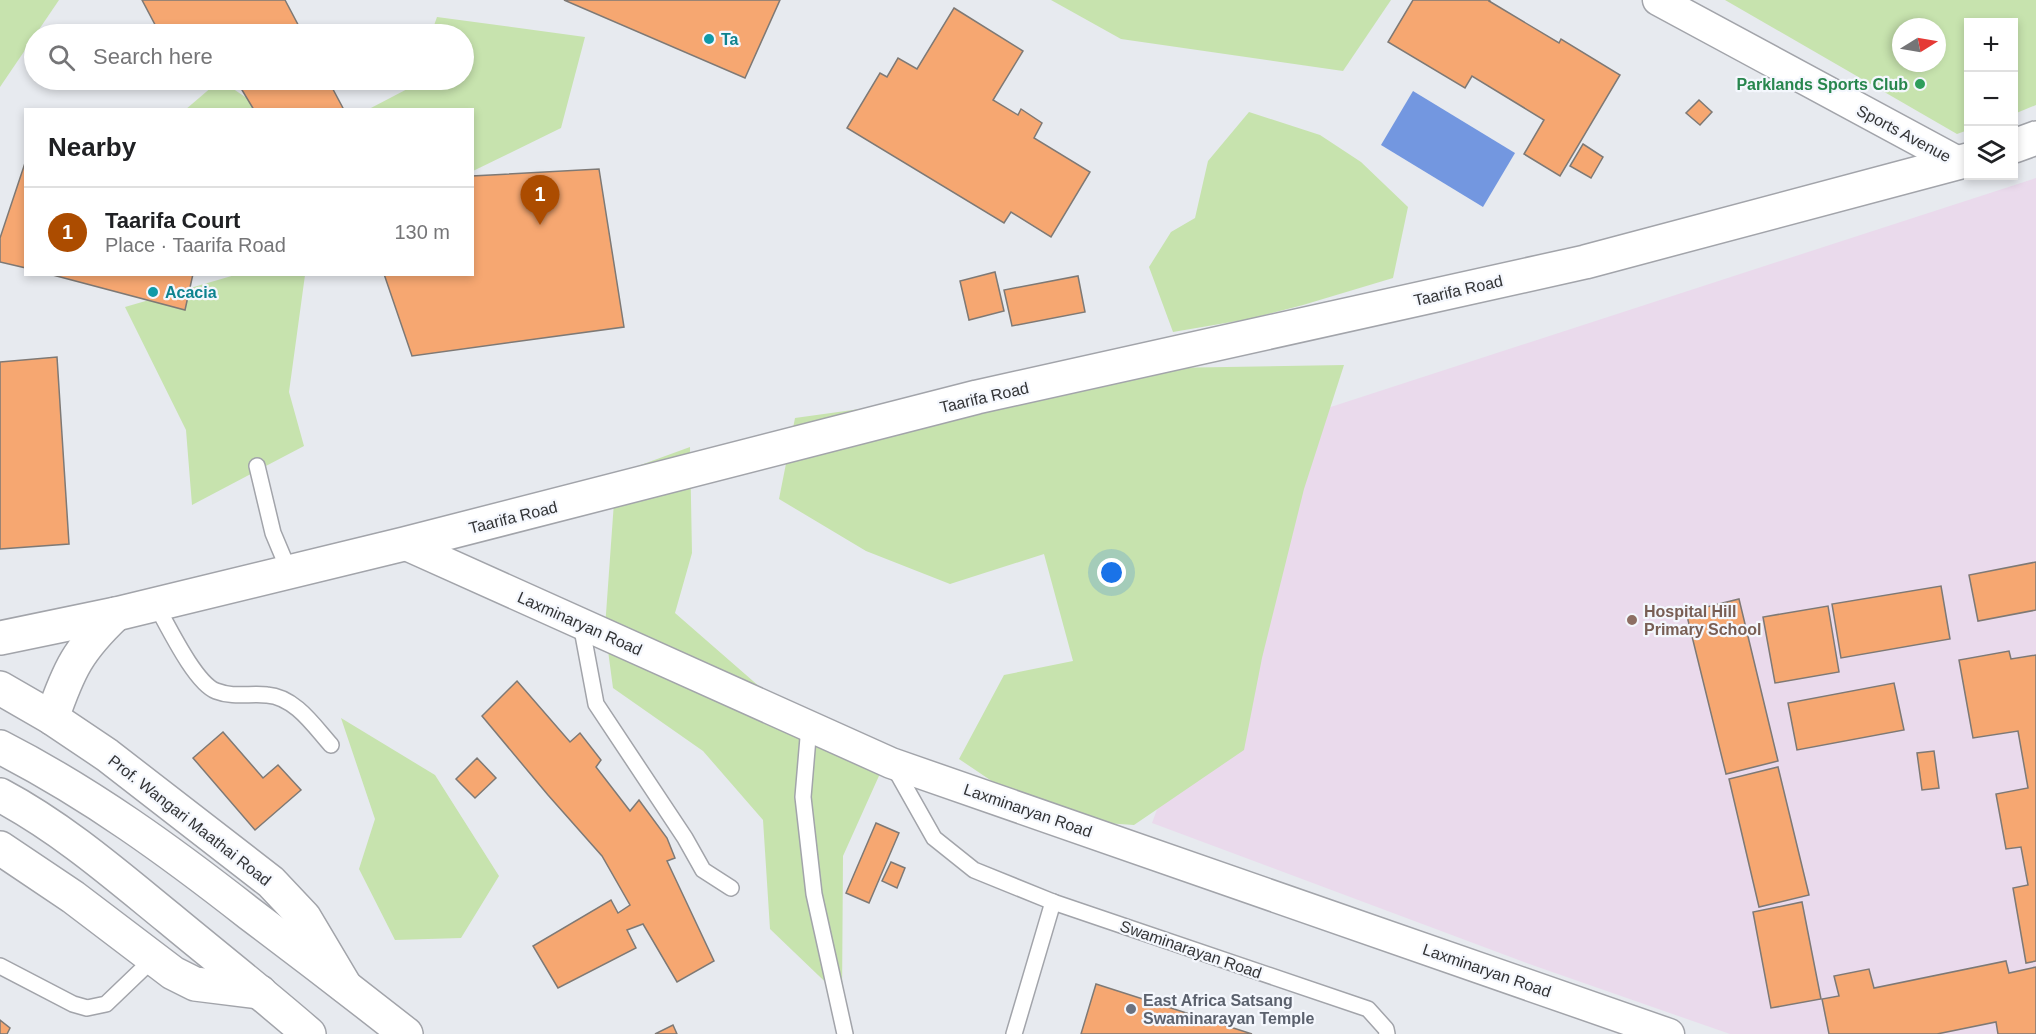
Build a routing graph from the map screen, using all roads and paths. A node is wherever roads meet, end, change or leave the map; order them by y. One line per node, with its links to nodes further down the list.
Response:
1 (1658, 0): 4 (street, Sports Avenue)
2 (2036, 138): 3 (street)
3 (2018, 144)
4 (1964, 162): 6 (street, Taarifa Road)
5 (257, 466): 7 (lane)
6 (404, 544): 7 (street, Taarifa Road); 10 (street, Laxminaryan Road)
7 (289, 571): 8 (street, Taarifa Road)
8 (156, 604): 9 (street, Taarifa Road); 15 (lane)
9 (117, 614): 11 (street, Taarifa Road); 13 (street)
10 (581, 624): 14 (street, Laxminaryan Road); 20 (lane)
11 (0, 638)
12 (0, 688): 13 (street, Prof. Wangari Maathai Road)
13 (52, 718): 24 (street, Prof. Wangari Maathai Road)
14 (809, 726): 17 (street, Laxminaryan Road); 28 (lane)
15 (331, 746)
16 (0, 747): 24 (street, Prof. Wangari Maathai Road)
17 (891, 763): 21 (lane, Swaminarayan Road); 31 (street, Laxminaryan Road)
18 (0, 795): 25 (street)
19 (0, 848): 22 (street)
20 (731, 888)
21 (1053, 902): 29 (lane); 30 (lane, Swaminarayan Road)
22 (154, 958): 23 (lane); 25 (street)
23 (0, 966)
24 (345, 986): 27 (street, Prof. Wangari Maathai Road)
25 (260, 992): 26 (street)
26 (309, 1034)
27 (406, 1034)
28 (845, 1034)
29 (1014, 1034)
30 (1387, 1034)
31 (1669, 1034)

